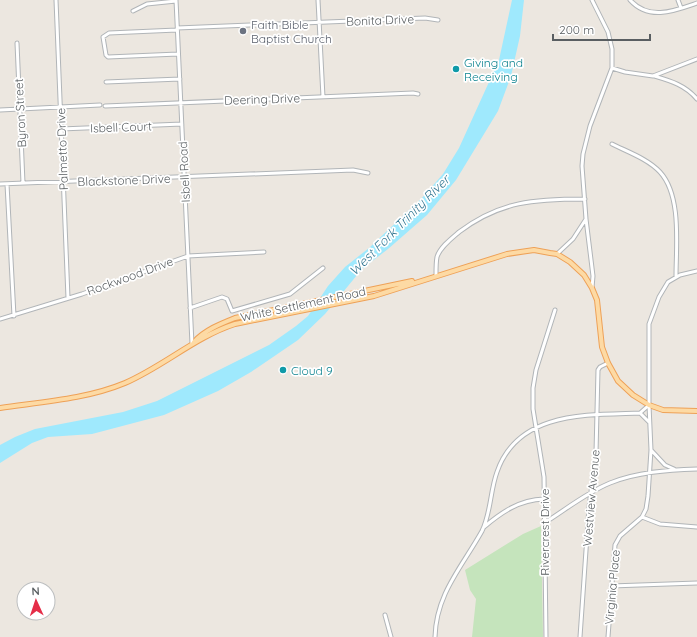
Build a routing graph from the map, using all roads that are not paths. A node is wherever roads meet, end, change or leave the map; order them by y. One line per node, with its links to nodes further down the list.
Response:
1 (56, 0): 26 (street, Palmetto Drive)
2 (318, 0): 11 (street)
3 (592, 0): 16 (street)
4 (678, 0): 8 (street)
5 (176, 1): 9 (street); 12 (street, Isbell Road)
6 (631, 1): 8 (street)
7 (697, 3): 8 (street)
8 (681, 8)
9 (133, 11)
10 (438, 20): 11 (street, Bonita Drive)
11 (319, 22): 12 (street, Bonita Drive); 21 (street)
12 (177, 29): 14 (street, Isbell Road); 14 (street)
13 (17, 43): 27 (street, Byron Street)
14 (178, 54): 18 (street, Isbell Road)
15 (697, 59): 17 (street)
16 (612, 68): 17 (street); 38 (street)
17 (653, 76): 22 (street)
18 (180, 79): 19 (street); 23 (street, Isbell Road)
19 (106, 82)
20 (418, 94): 21 (street, Deering Drive)
21 (323, 97): 23 (street, Deering Drive)
22 (697, 99)
23 (181, 103): 25 (street, Deering Drive); 29 (street, Isbell Road)
24 (100, 105): 26 (street)
25 (105, 106)
26 (60, 107): 27 (street); 30 (street, Palmetto Drive)
27 (20, 109): 28 (street); 35 (street, Byron Street)
28 (0, 110)
29 (182, 124): 30 (street, Isbell Court); 33 (street, Isbell Road)
30 (61, 129): 34 (street, Palmetto Drive)
31 (612, 144): 46 (street)
32 (368, 173): 33 (street, Blackstone Drive)
33 (184, 178): 34 (street, Blackstone Drive); 42 (street, Isbell Road)
34 (63, 182): 35 (street, Blackstone Drive); 49 (street, Palmetto Drive)
35 (23, 183): 37 (street, Blackstone Drive)
36 (0, 184): 37 (street, Blackstone Drive)
37 (7, 184): 52 (street)
38 (584, 199): 39 (street); 45 (street)
39 (586, 219): 41 (street); 48 (street)
40 (264, 252): 42 (street, Rockwood Drive)
41 (557, 254): 45 (main road, White Settlement Road); 48 (main road, White Settlement Road)
42 (188, 256): 49 (street, Rockwood Drive); 50 (street, Isbell Road)
43 (323, 268): 50 (street)
44 (697, 271): 46 (street)
45 (436, 275): 47 (main road, White Settlement Road)
46 (676, 277): 56 (street)
47 (420, 280): 54 (main road, White Settlement Road); 54 (main road, White Settlement Road)
48 (592, 288): 55 (main road, White Settlement Road)
49 (68, 298): 52 (street, Rockwood Drive)
50 (190, 308): 54 (street, Isbell Road)
51 (555, 310): 62 (street, Rivercrest Drive)
52 (14, 316): 53 (street, Rockwood Drive)
53 (0, 319)
54 (192, 344): 57 (main road, White Settlement Road)
55 (608, 364): 56 (main road, White Settlement Road); 60 (street, Westview Avenue)
56 (649, 405): 58 (main road, White Settlement Road); 59 (street); 61 (street)
57 (0, 408)
58 (697, 411)
59 (640, 414): 60 (street); 61 (street)
60 (598, 415): 62 (street); 67 (street, Westview Avenue)
61 (650, 422): 63 (street)
62 (537, 428): 68 (street, Rivercrest Drive); 72 (street)
63 (651, 450): 65 (street); 66 (street)
64 (697, 469): 65 (street)
65 (675, 470): 66 (street)
66 (650, 473): 67 (street); 69 (street)
67 (591, 493): 70 (street); 79 (street, Westview Avenue)
68 (544, 500): 70 (street, Rivercrest Drive); 72 (street)
69 (642, 517): 71 (street); 74 (street, Virginia Place)
70 (544, 520): 78 (street, Rivercrest Drive)
71 (697, 527)
72 (483, 528): 77 (street)
73 (697, 583): 74 (street)
74 (611, 586): 80 (street, Virginia Place)
75 (385, 616): 76 (street)
76 (391, 637)
77 (435, 637)
78 (546, 637)
79 (580, 637)
80 (608, 637)

